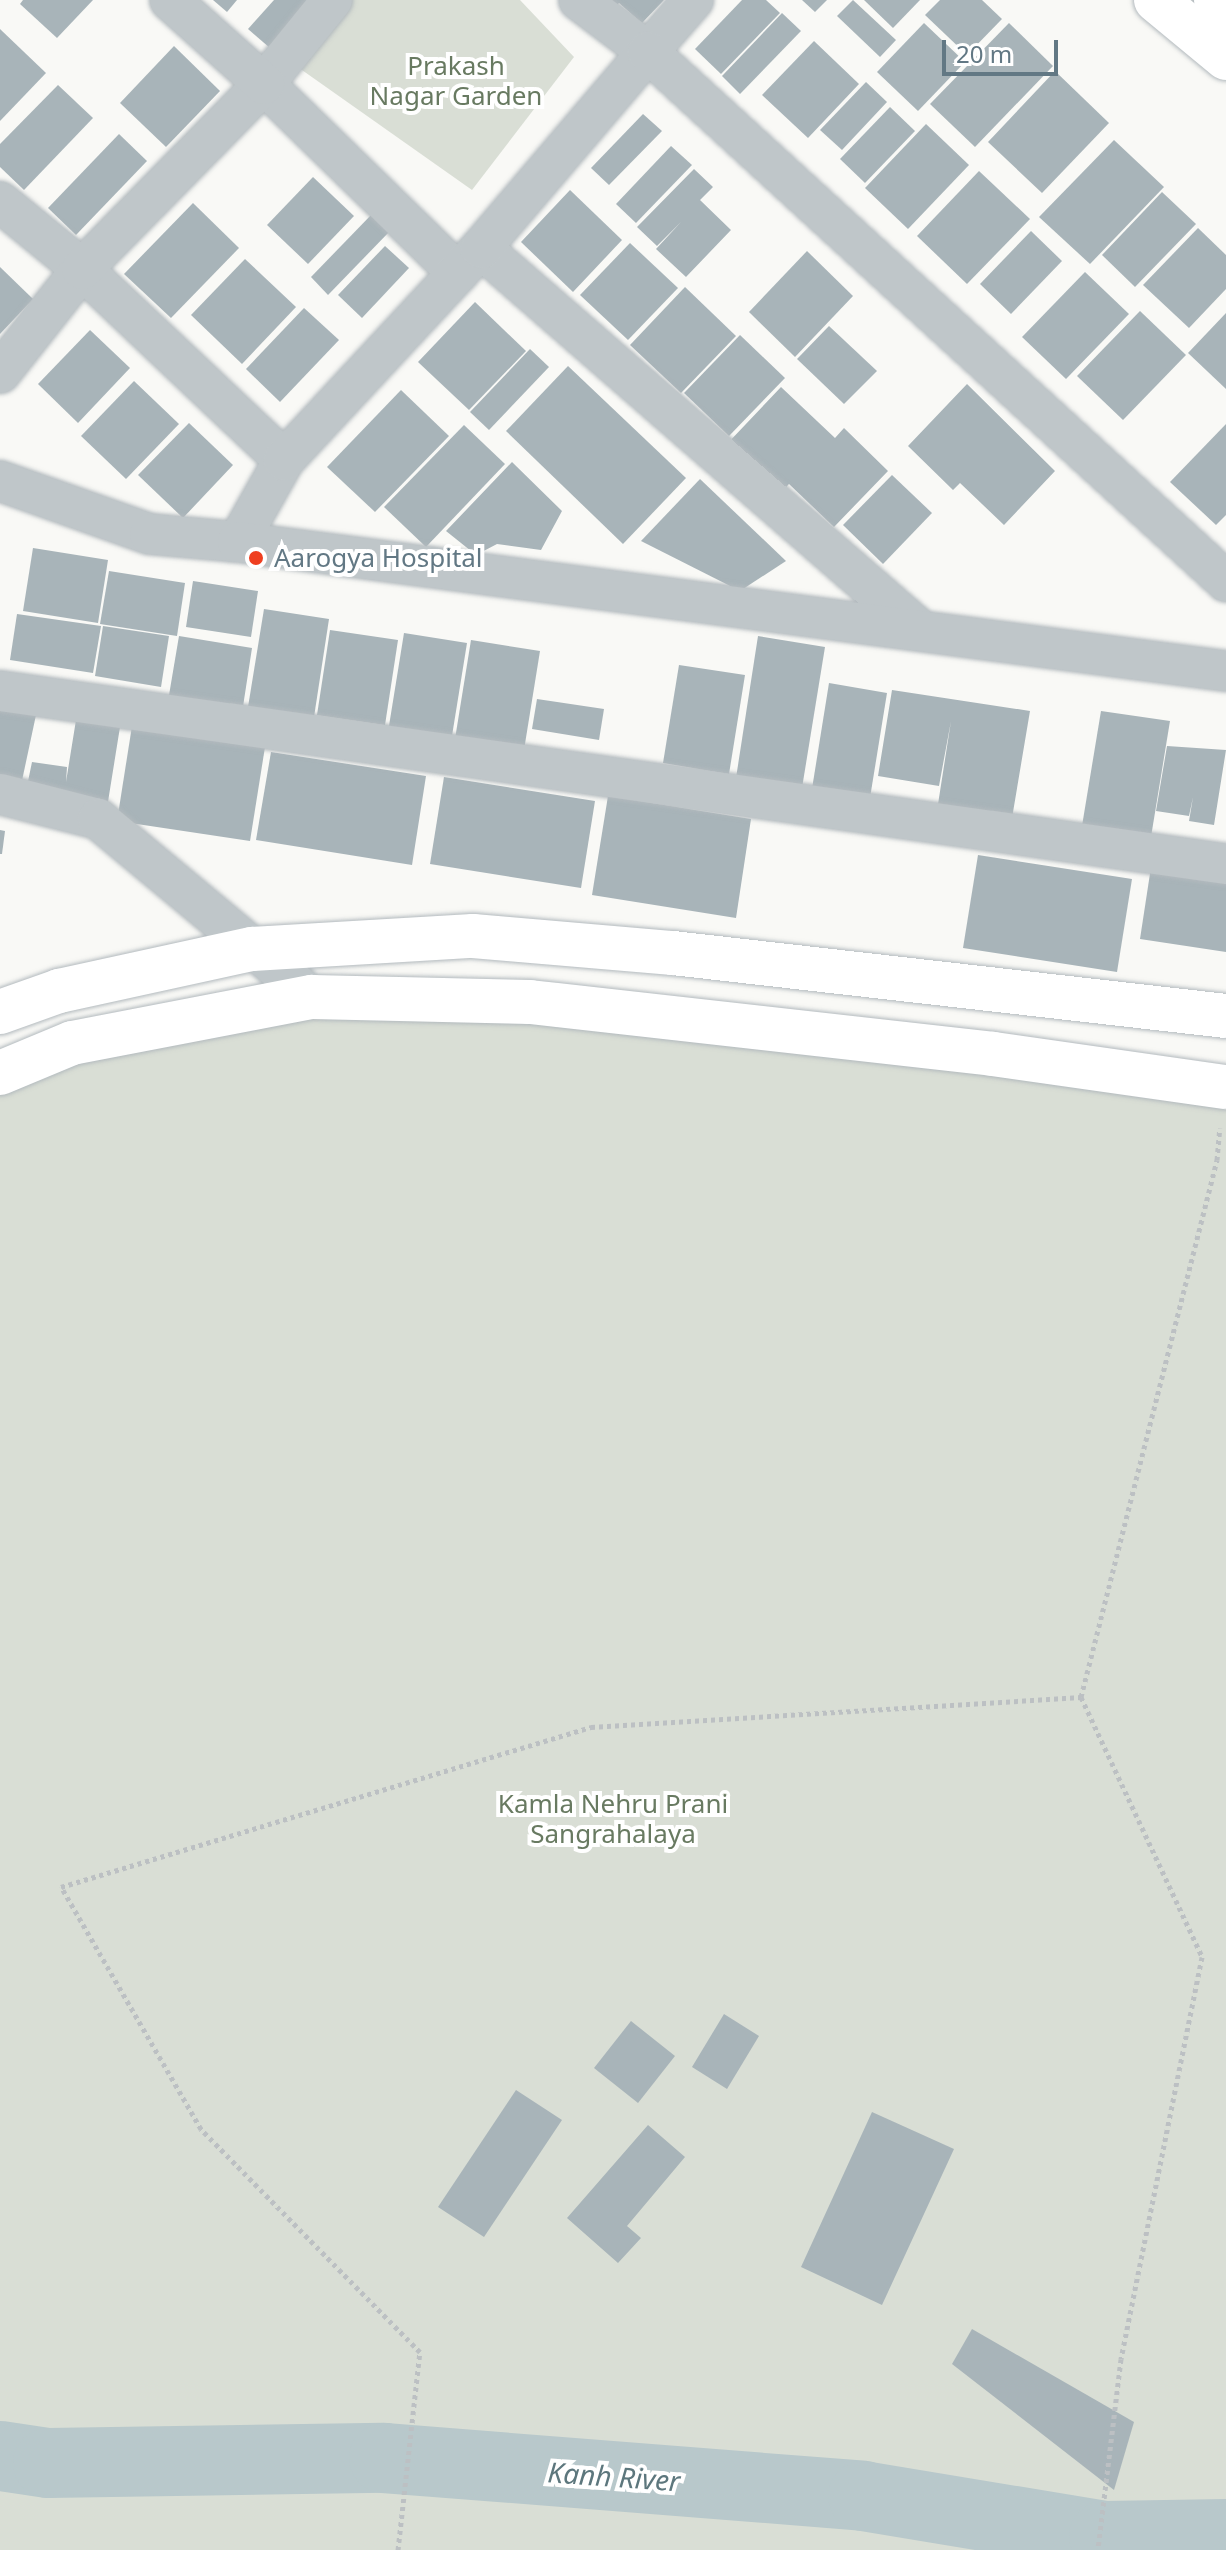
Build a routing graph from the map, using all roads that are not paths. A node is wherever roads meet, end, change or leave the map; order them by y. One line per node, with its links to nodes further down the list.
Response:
1 (170, 0): 10 (street)
2 (332, 0): 10 (street)
3 (579, 0): 8 (street)
4 (693, 0): 8 (street)
5 (1156, 0): 9 (main road)
6 (1216, 0): 7 (main road)
7 (1226, 9)
8 (648, 52): 12 (street); 18 (street)
9 (1226, 58)
10 (264, 84): 12 (street); 13 (street)
11 (0, 202): 13 (street)
12 (469, 260): 15 (street); 19 (street)
13 (82, 269): 14 (street); 15 (street)
14 (0, 373)
15 (284, 460): 17 (street)
16 (0, 484): 17 (street)
17 (238, 542): 19 (street)
18 (1226, 581)
19 (920, 630): 20 (street)
20 (1226, 671)
21 (0, 691): 23 (street)
22 (0, 794): 24 (street)
23 (1226, 864)
24 (252, 949): 25 (street); 26 (main road); 27 (main road)
25 (312, 997): 28 (main road); 29 (main road)
26 (0, 1012)
27 (1226, 1016)
28 (0, 1073)
29 (1225, 1087)

